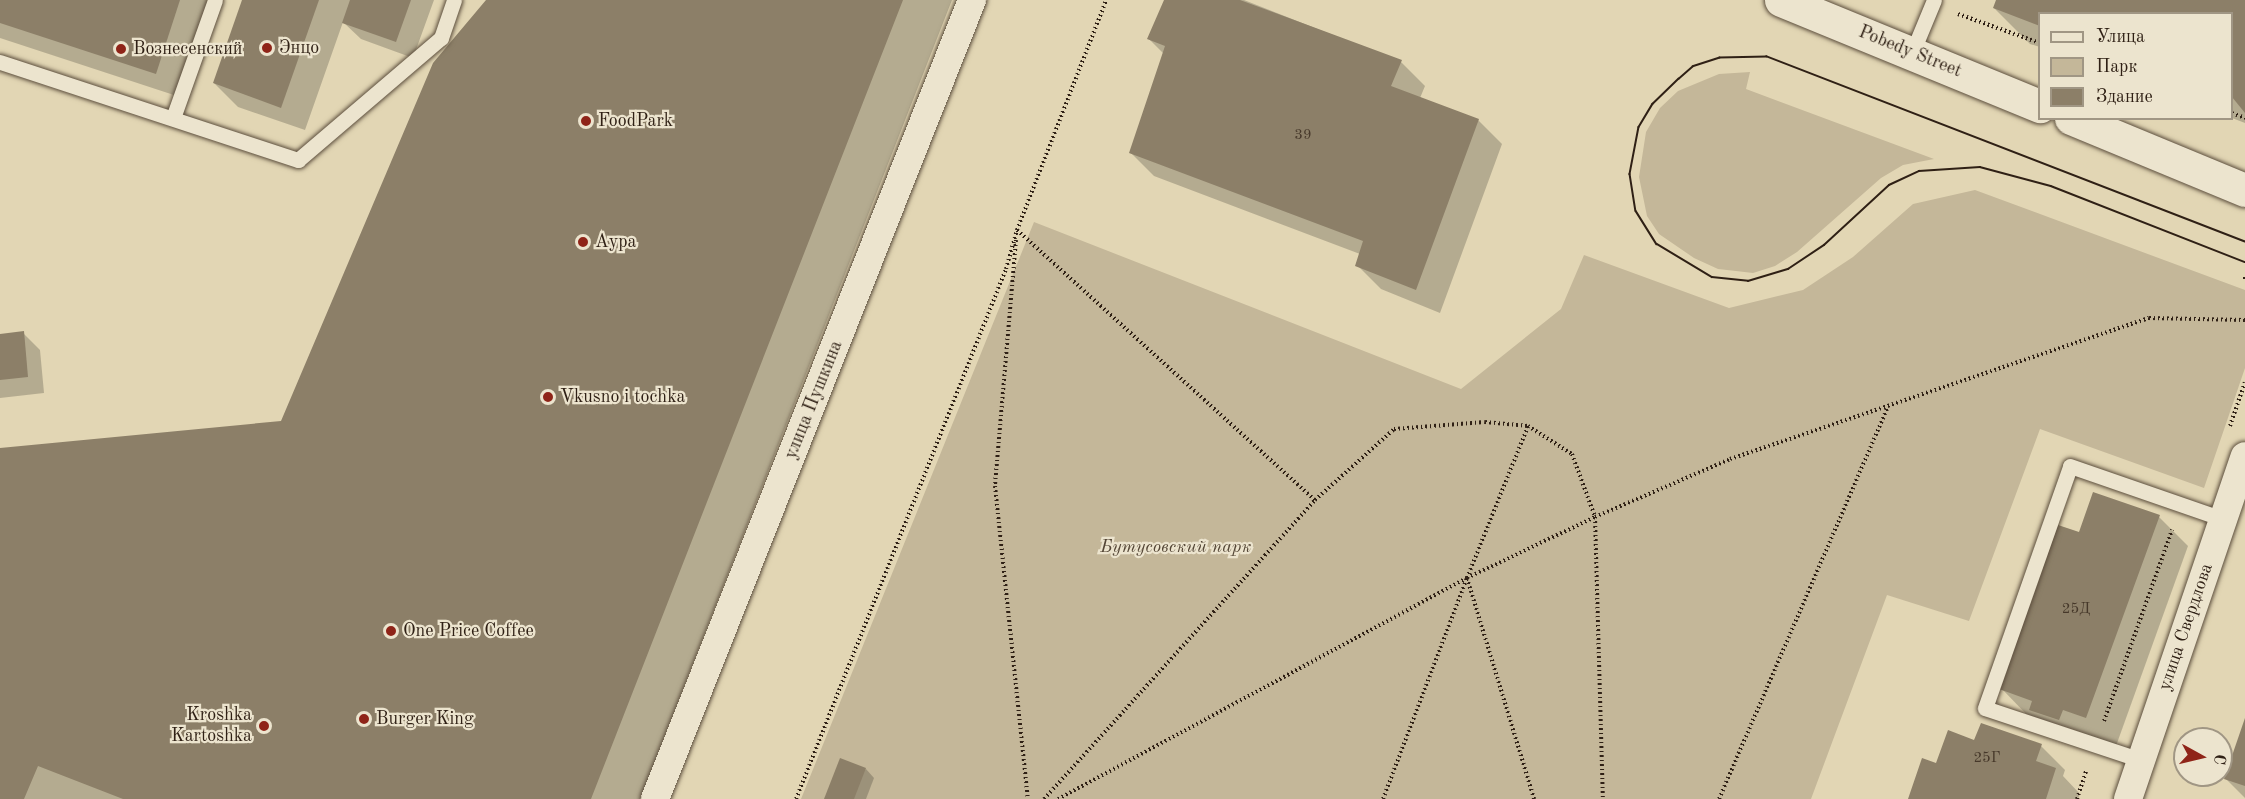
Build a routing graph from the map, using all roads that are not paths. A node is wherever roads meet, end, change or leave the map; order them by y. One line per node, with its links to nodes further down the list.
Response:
1 (215, 0): 9 (lane)
2 (454, 0): 9 (lane)
3 (972, 0): 15 (street, улица Пушкина)
4 (1781, 0): 6 (main road, Pobedy Street)
5 (1933, 2): 6 (lane)
6 (1912, 53): 8 (main road, Pobedy Street)
7 (0, 62): 9 (lane)
8 (2038, 104)
9 (173, 118)
10 (2076, 120): 11 (main road)
11 (2245, 190)
12 (2236, 446): 13 (street, улица Свердлова)
13 (2212, 515): 14 (street, улица Свердлова); 14 (lane)
14 (2141, 760): 16 (street, улица Свердлова)
15 (655, 799)
16 (2128, 799)

